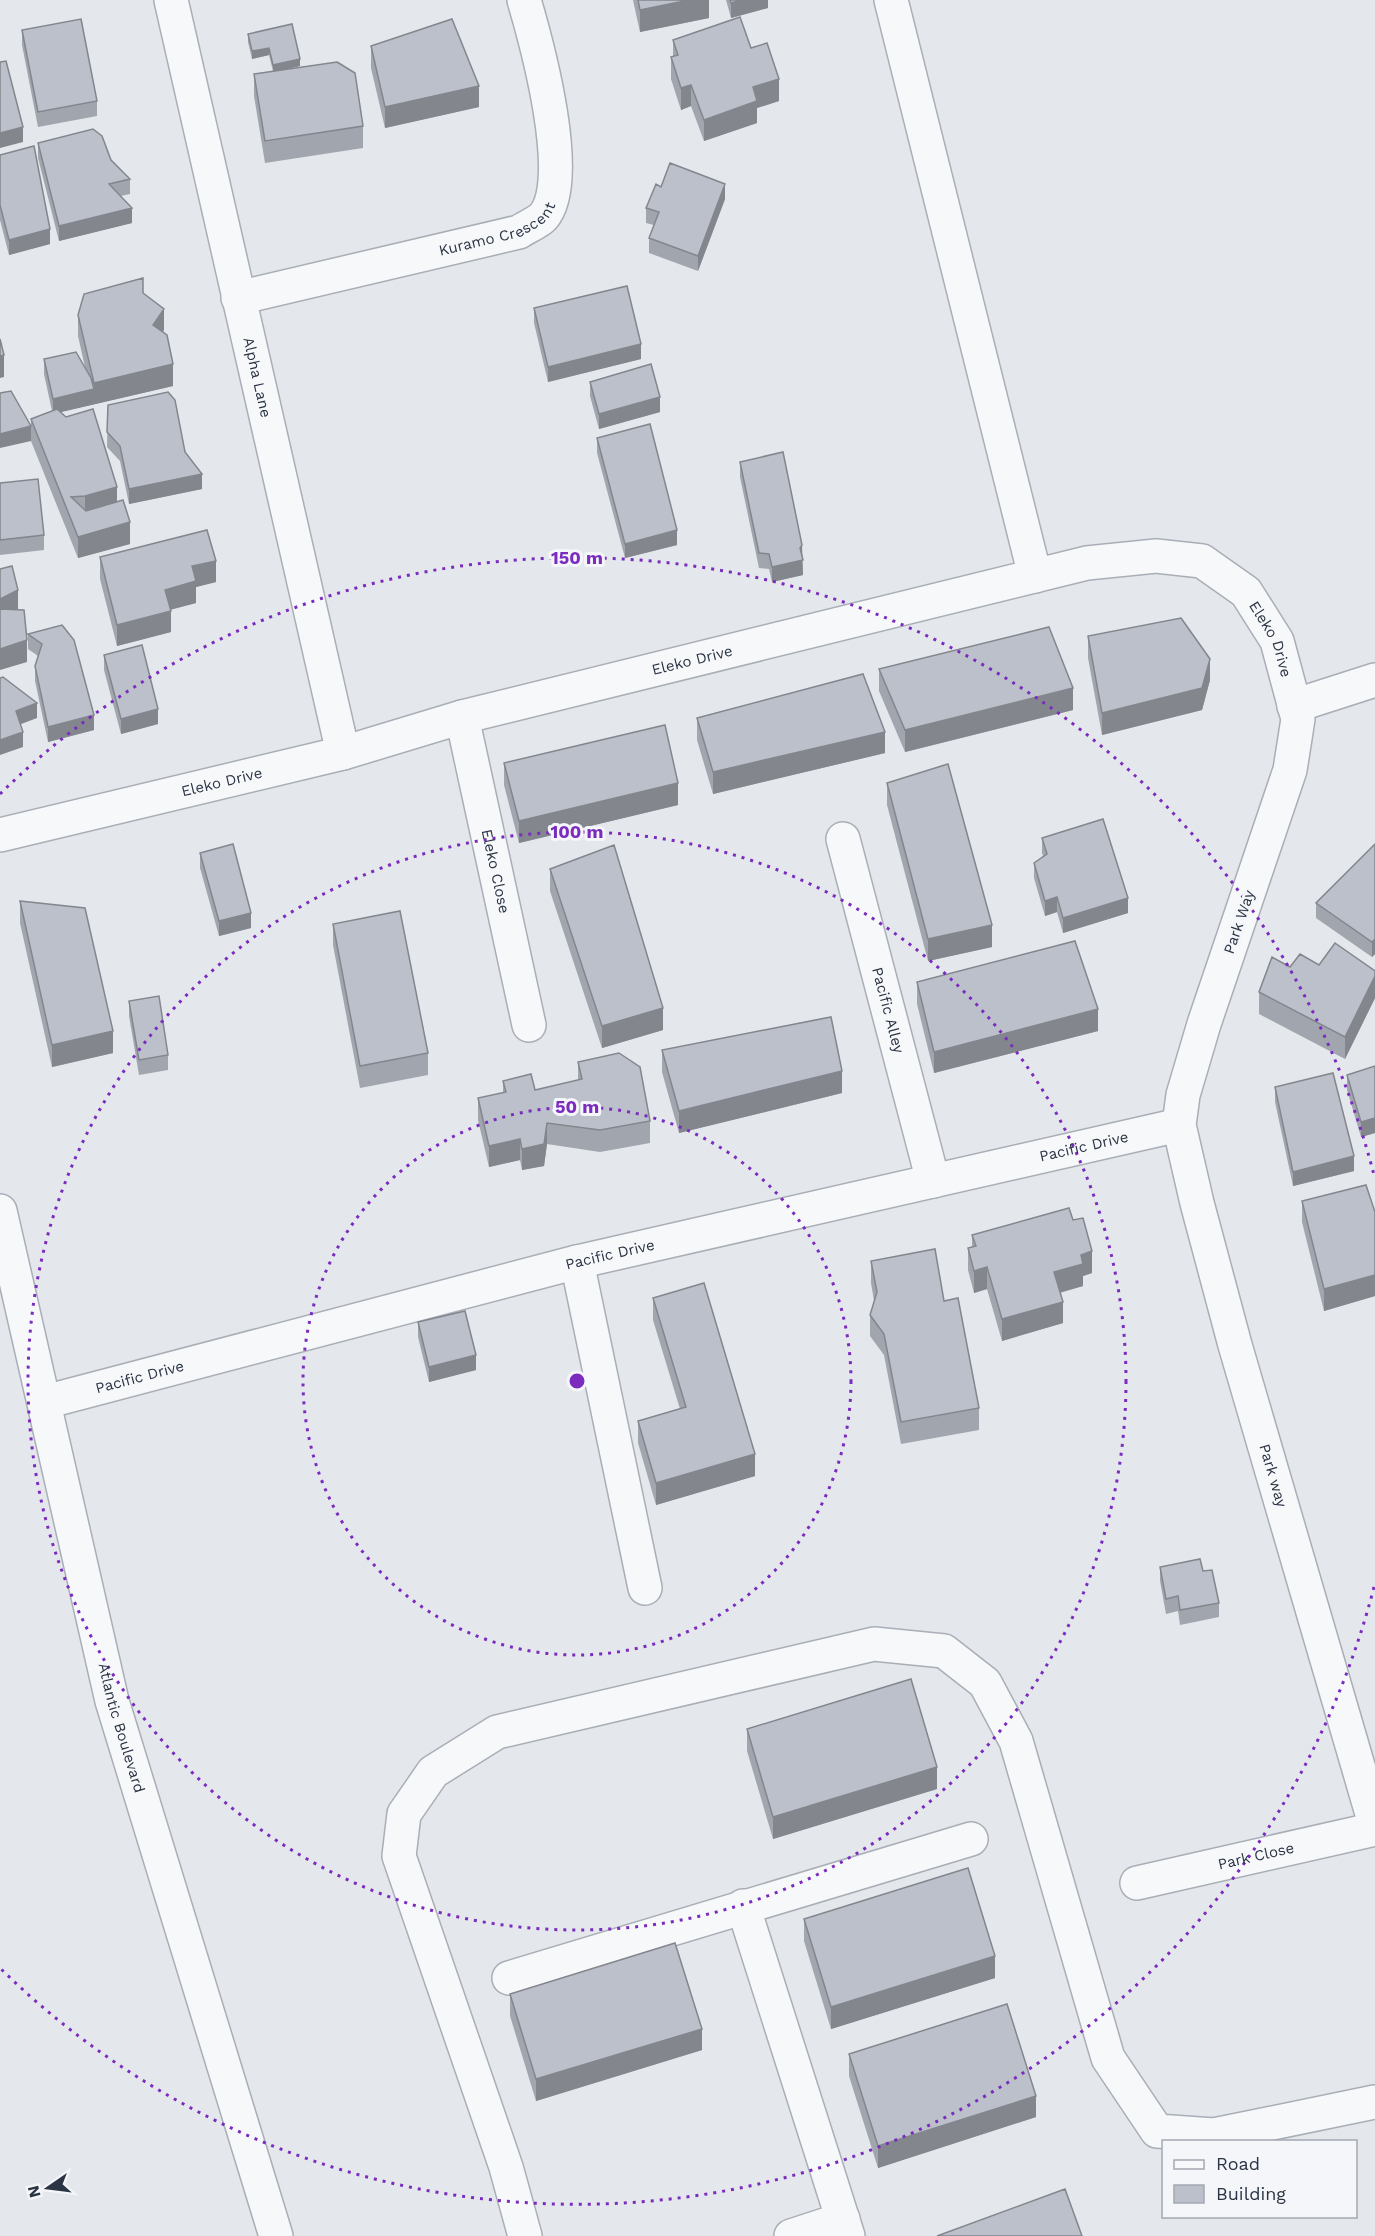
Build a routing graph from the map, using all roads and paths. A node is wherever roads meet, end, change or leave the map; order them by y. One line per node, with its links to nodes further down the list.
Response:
1 (171, 0): 4 (street, Alpha Lane)
2 (524, 0): 4 (street, Kuramo Crescent)
3 (891, 0): 5 (street)
4 (238, 298): 9 (street, Alpha Lane)
5 (1035, 576): 7 (street, Eleko Drive); 8 (street, Eleko Drive)
6 (1375, 680): 7 (street)
7 (1296, 713): 13 (street, Park Way)
8 (462, 717): 9 (street, Eleko Drive); 12 (street, Eleko Close)
9 (343, 753): 10 (street, Eleko Drive)
10 (0, 835)
11 (843, 839): 14 (street, Pacific Alley)
12 (529, 1025)
13 (1179, 1125): 14 (street, Pacific Drive); 19 (street, Park way)
14 (933, 1181): 16 (street, Pacific Drive)
15 (0, 1211): 17 (street, Atlantic Boulevard)
16 (577, 1262): 17 (street, Pacific Drive); 18 (street)
17 (45, 1402): 27 (street, Atlantic Boulevard)
18 (645, 1588)
19 (1375, 1824)
20 (1375, 1829): 22 (street, Park Close)
21 (971, 1839): 23 (street)
22 (1137, 1883)
23 (743, 1906): 24 (street); 26 (street)
24 (509, 1978)
25 (1375, 2102): 28 (street)
26 (845, 2227): 29 (street)
27 (276, 2236)
28 (525, 2236)
29 (791, 2236)

